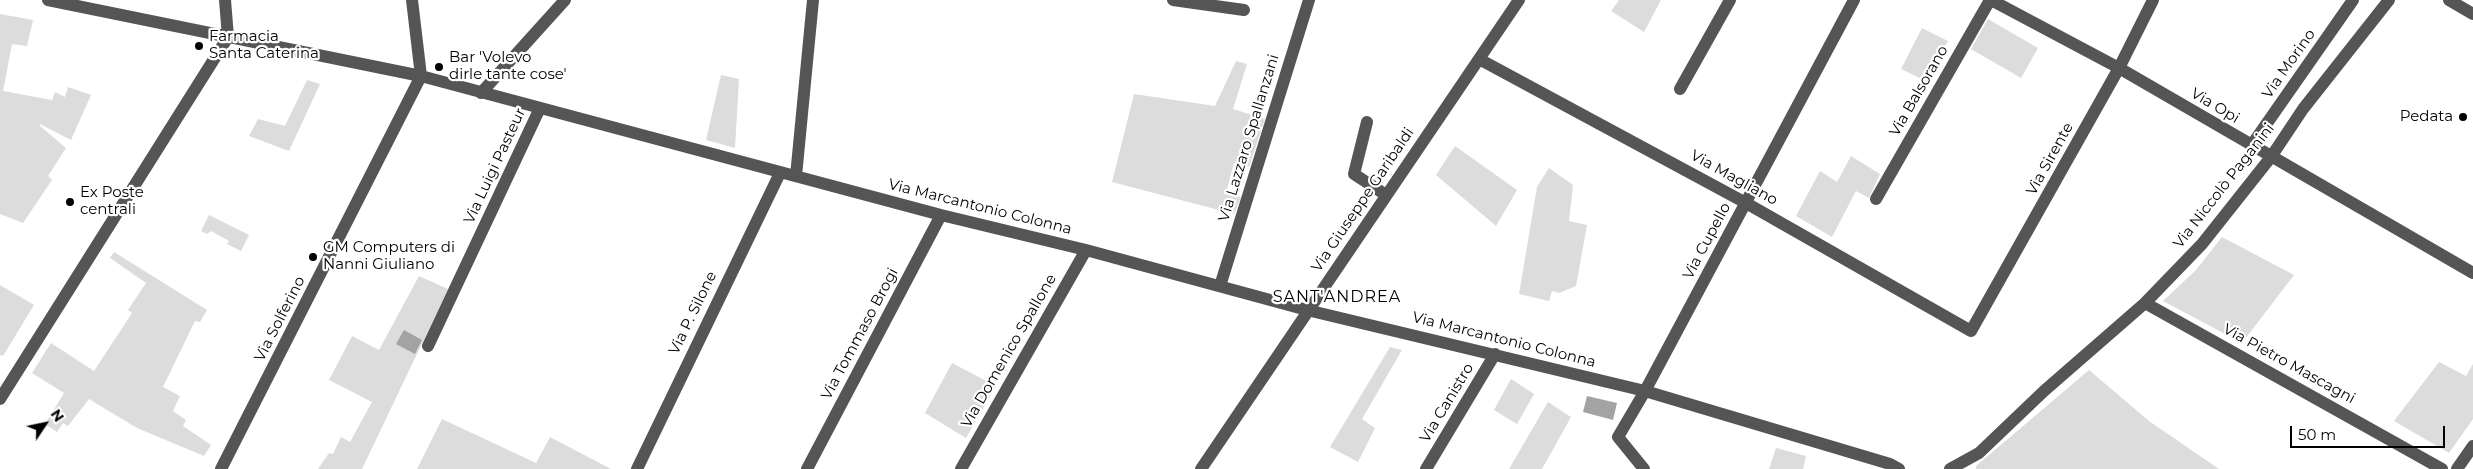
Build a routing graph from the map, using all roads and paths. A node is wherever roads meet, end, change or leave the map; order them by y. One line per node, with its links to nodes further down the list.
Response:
1 (48, 0): 18 (street, Via Marcantonio Colonna)
2 (225, 0): 18 (street)
3 (412, 0): 21 (street)
4 (565, 0): 23 (street)
5 (813, 0): 29 (street)
6 (1174, 0): 16 (street)
7 (1309, 0): 36 (street, Via Lazzaro Spallanzani)
8 (1519, 0): 19 (street, Via Giuseppe Garibaldi)
9 (1730, 0): 22 (street)
10 (1854, 0): 32 (street, Via Cupello)
11 (1990, 0): 20 (street, Via Opi); 31 (street, Via Balsorano)
12 (2153, 0): 20 (street, Via Sirente)
13 (2353, 0): 26 (street, Via Morino)
14 (2389, 0): 27 (street, Via Niccolò Paganini)
15 (2449, 0): 17 (street)
16 (1244, 10)
17 (2473, 14)
18 (228, 37): 21 (street, Via Marcantonio Colonna); 43 (street)
19 (1479, 59): 30 (street, Via Giuseppe Garibaldi); 32 (street, Via Magliano)
20 (2119, 68): 26 (street, Via Opi); 39 (street, Via Sirente)
21 (421, 76): 23 (street, Via Marcantonio Colonna); 45 (street, Via Solferino)
22 (1680, 89)
23 (481, 93): 24 (street, Via Marcantonio Colonna)
24 (540, 108): 28 (street, Via Marcantonio Colonna); 40 (street, Via Luigi Pasteur)
25 (1367, 122): 30 (street)
26 (2252, 146): 27 (street, Via Opi)
27 (2271, 157): 35 (street, Via Opi); 37 (street, Via Niccolò Paganini)
28 (780, 172): 29 (street, Via Marcantonio Colonna); 46 (street, Via P. Silone)
29 (796, 176): 33 (street, Via Marcantonio Colonna)
30 (1386, 195): 38 (street, Via Giuseppe Garibaldi)
31 (1876, 199)
32 (1746, 203): 39 (street, Via Magliano); 42 (street, Via Cupello)
33 (941, 215): 34 (street, Via Marcantonio Colonna); 47 (street, Via Tommaso Brogi)
34 (1086, 250): 36 (street, Via Marcantonio Colonna); 48 (street, Via Domenico Spallone)
35 (2473, 273)
36 (1220, 286): 38 (street, Via Marcantonio Colonna)
37 (2145, 303): 53 (street, Via Niccolò Paganini); 54 (street, Via Pietro Mascagni)
38 (1307, 310): 41 (street, Via Marcantonio Colonna); 49 (street, Via Giuseppe Garibaldi)
39 (1971, 331)
40 (428, 346)
41 (1495, 354): 42 (street, Via Marcantonio Colonna); 50 (street, Via Canistro)
42 (1645, 391): 51 (street, Via Cupello); 52 (street, Via Marcantonio Colonna)
43 (0, 399)
44 (2473, 446): 55 (street)
45 (221, 469)
46 (637, 469)
47 (807, 469)
48 (961, 469)
49 (1201, 469)
50 (1426, 469)
51 (1644, 469)
52 (1899, 469)
53 (1950, 469)
54 (2442, 469)
55 (2457, 469)

